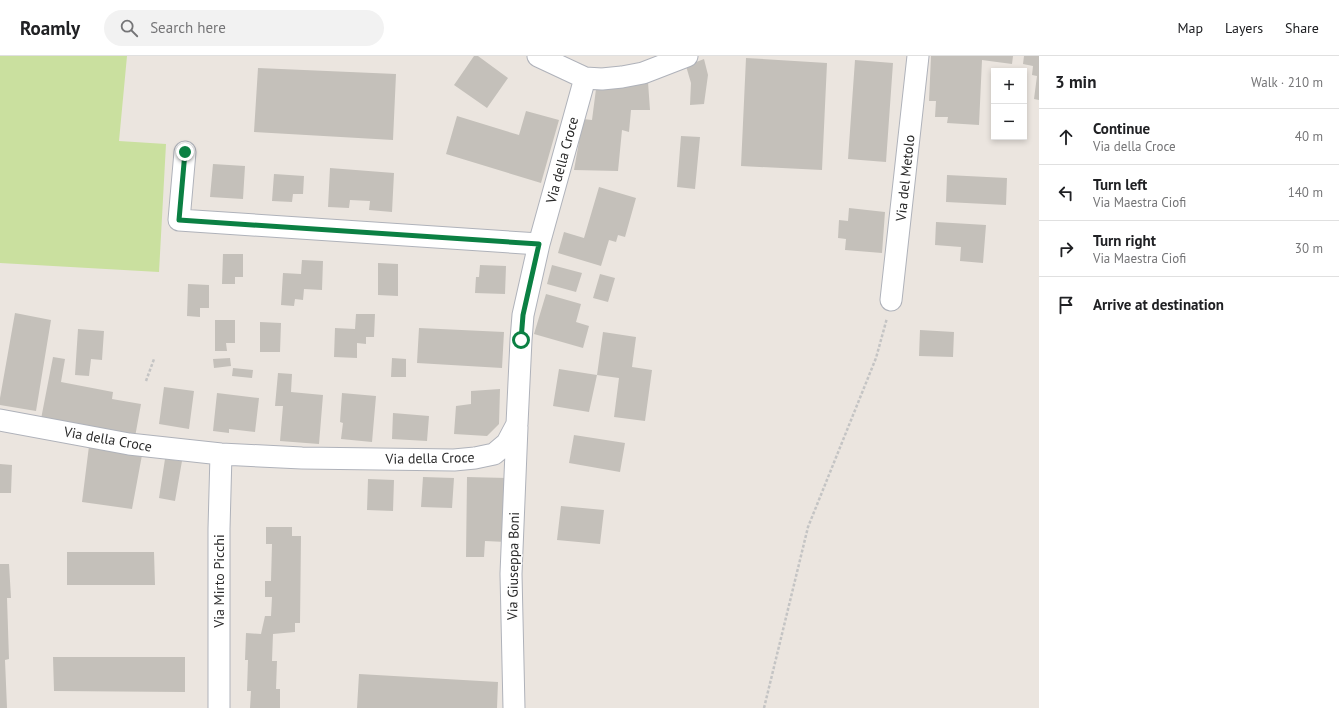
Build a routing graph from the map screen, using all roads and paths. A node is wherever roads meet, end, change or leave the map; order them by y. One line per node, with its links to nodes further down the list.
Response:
1 (538, 56): 4 (street)
2 (687, 56): 4 (street)
3 (918, 56): 7 (street, Via del Metolo)
4 (585, 78): 6 (street, Via della Croce)
5 (185, 152): 6 (street)
6 (539, 244): 11 (street, Via della Croce)
7 (892, 300): 15 (path)
8 (154, 359): 9 (path)
9 (146, 381)
10 (0, 420): 12 (street, Via della Croce)
11 (517, 424): 12 (street, Via della Croce); 14 (street, Via Giuseppa Boni)
12 (221, 454): 13 (street, Via Mirto Picchi)
13 (219, 708)
14 (514, 708)
15 (764, 708)

